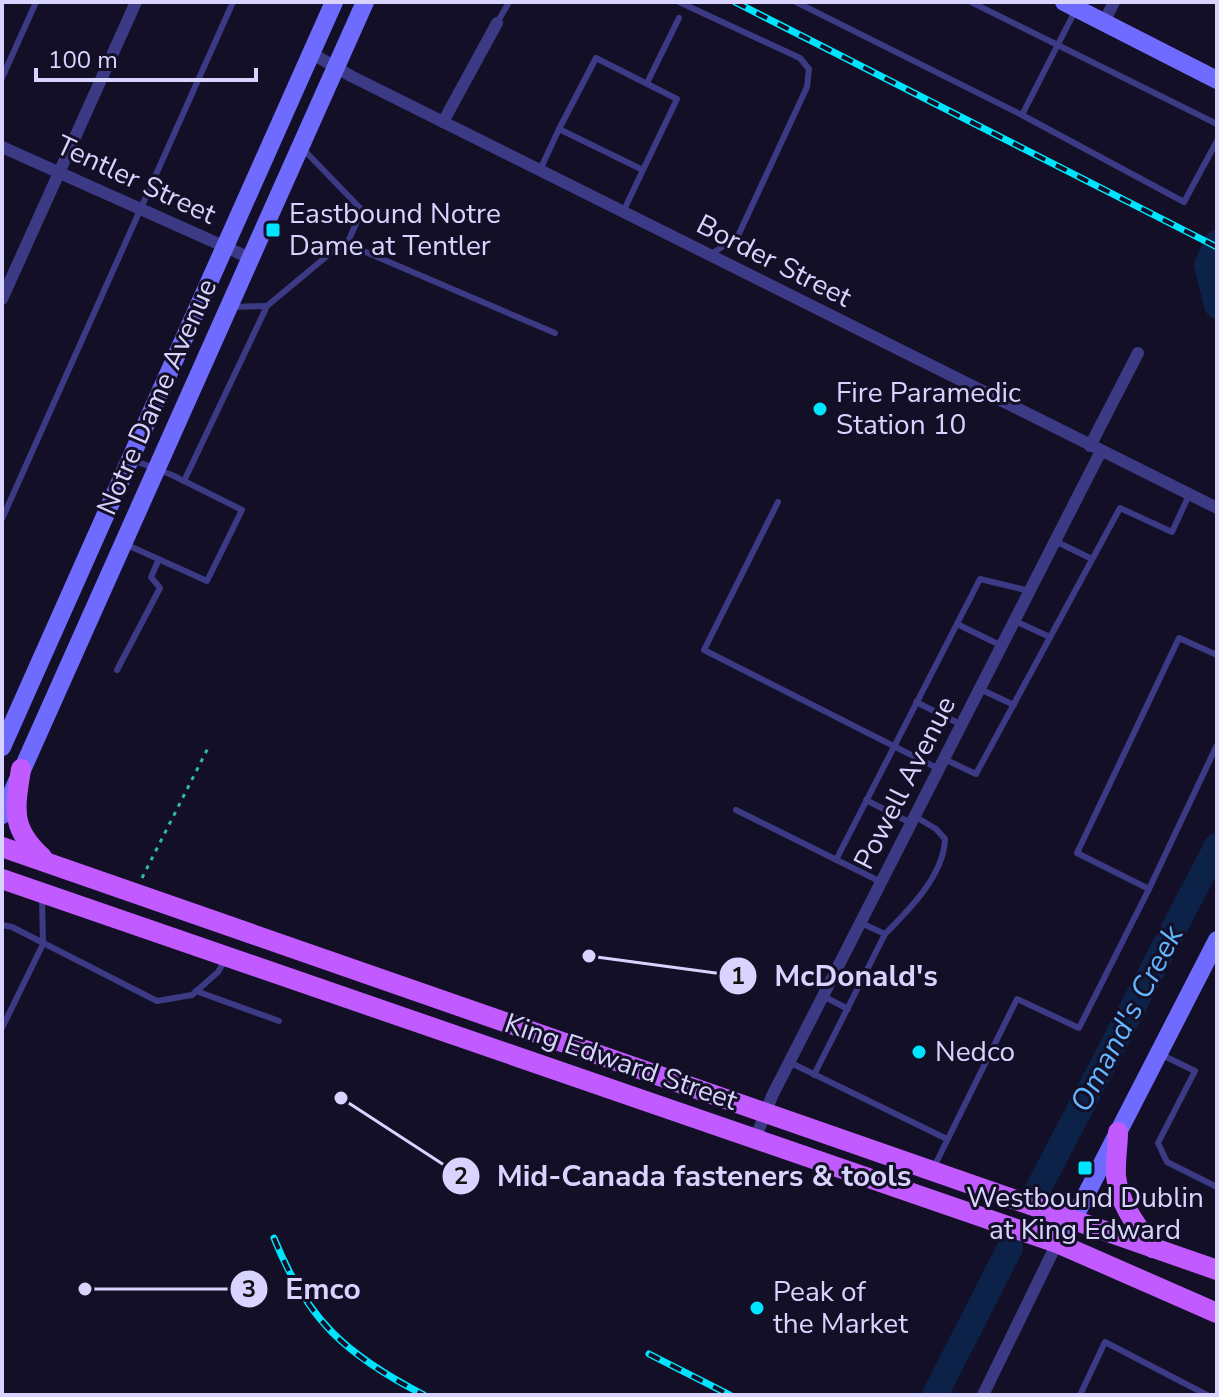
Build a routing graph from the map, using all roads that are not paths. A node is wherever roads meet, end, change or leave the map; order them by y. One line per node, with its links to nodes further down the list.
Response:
1 (36, 2): 18 (lane)
2 (136, 2): 28 (street)
3 (233, 2): 31 (lane)
4 (334, 2): 16 (main road, Notre Dame Avenue)
5 (365, 2): 17 (main road, Notre Dame Avenue)
6 (509, 2): 14 (lane)
7 (679, 2): 35 (lane)
8 (796, 2): 21 (lane)
9 (971, 2): 15 (lane)
10 (1114, 2): 13 (street)
11 (1070, 5): 13 (main road); 15 (lane)
12 (679, 18): 20 (lane)
13 (1104, 22): 19 (main road)
14 (497, 23): 22 (street)
15 (1059, 43): 21 (lane); 23 (lane)
16 (311, 53): 17 (street, Border Street); 34 (main road, Notre Dame Avenue)
17 (336, 68): 22 (street, Border Street); 26 (main road, Notre Dame Avenue)
18 (2, 78)
19 (1217, 80)
20 (647, 83): 24 (lane); 30 (lane)
21 (1022, 115): 25 (lane)
22 (443, 122): 29 (street, Border Street)
23 (1216, 122)
24 (559, 129): 29 (lane); 30 (lane)
25 (1217, 141)
26 (301, 145): 33 (lane); 36 (main road, Notre Dame Avenue)
27 (2, 147): 28 (street, Tentler Street)
28 (58, 170): 31 (street, Tentler Street); 37 (street)
29 (540, 170): 32 (street, Border Street)
30 (643, 170): 32 (lane)
31 (141, 209): 34 (street, Tentler Street); 49 (lane)
32 (623, 212): 35 (street, Border Street)
33 (347, 244): 38 (lane); 40 (lane)
34 (224, 247): 36 (street, Tentler Street); 43 (main road, Notre Dame Avenue)
35 (709, 255): 42 (street, Border Street)
36 (250, 258): 39 (main road, Notre Dame Avenue)
37 (2, 299)
38 (267, 306): 39 (lane); 45 (lane)
39 (227, 308): 44 (main road, Notre Dame Avenue)
40 (555, 333)
41 (1138, 353): 42 (street, Powell Avenue)
42 (1096, 448): 46 (street, Border Street); 50 (street, Powell Avenue)
43 (130, 458): 44 (lane); 67 (main road, Notre Dame Avenue)
44 (155, 469): 45 (lane); 51 (main road, Notre Dame Avenue)
45 (184, 481): 52 (lane)
46 (1189, 495): 48 (street, Border Street); 53 (lane)
47 (778, 502): 66 (lane)
48 (1217, 508)
49 (2, 519)
50 (1055, 541): 53 (lane); 54 (street, Powell Avenue)
51 (122, 543): 52 (lane); 69 (main road, Notre Dame Avenue)
52 (159, 559): 60 (lane)
53 (1092, 559): 57 (lane)
54 (1030, 591): 55 (street, Powell Avenue); 56 (lane)
55 (1015, 621): 57 (lane); 58 (street, Powell Avenue)
56 (957, 624): 58 (lane); 62 (lane)
57 (1050, 637): 63 (lane)
58 (1002, 646): 61 (street, Powell Avenue)
59 (1217, 655): 79 (lane)
60 (117, 670)
61 (980, 689): 63 (lane); 64 (street, Powell Avenue)
62 (916, 702): 64 (lane); 66 (lane)
63 (1014, 705): 68 (lane)
64 (962, 725): 68 (street, Powell Avenue)
65 (1217, 745): 79 (lane)
66 (894, 746): 68 (lane); 70 (lane)
67 (2, 747)
68 (942, 764): 73 (street, Powell Avenue)
69 (21, 769): 72 (main road, Notre Dame Avenue); 76 (main road)
70 (866, 800): 73 (lane); 75 (lane)
71 (736, 810): 75 (lane)
72 (2, 815)
73 (913, 820): 78 (street, Powell Avenue); 83 (lane)
74 (2, 847): 76 (main road, King Edward Street)
75 (836, 860): 78 (lane)
76 (48, 862): 92 (main road, King Edward Street)
77 (2, 879): 80 (main road, King Edward Street)
78 (881, 882): 81 (street, Powell Avenue)
79 (1149, 889): 100 (lane)
80 (42, 893): 85 (lane); 86 (main road, King Edward Street)
81 (861, 923): 83 (lane); 88 (street, Powell Avenue)
82 (2, 925): 85 (lane)
83 (885, 934): 89 (lane)
84 (1217, 940): 93 (main road)
85 (43, 944): 87 (lane); 91 (lane)
86 (227, 957): 87 (lane); 96 (main road, King Edward Street)
87 (196, 991): 90 (lane)
88 (823, 996): 89 (lane); 94 (street, Powell Avenue)
89 (848, 1009): 95 (lane)
90 (279, 1021)
91 (2, 1028)
92 (590, 1051): 96 (main road); 97 (main road, King Edward Street)
93 (1158, 1053): 98 (main road); 103 (lane)
94 (789, 1062): 95 (lane); 97 (street, Powell Avenue)
95 (814, 1075): 100 (lane)
96 (580, 1078): 99 (main road, King Edward Street)
97 (765, 1112): 99 (street, Powell Avenue); 101 (main road, King Edward Street)
98 (1118, 1132): 105 (main road); 107 (main road)
99 (756, 1137): 104 (main road, King Edward Street)
100 (947, 1139): 102 (lane)
101 (911, 1163): 102 (main road, King Edward Street); 104 (main road)
102 (932, 1170): 105 (main road, King Edward Street)
103 (1217, 1187)
104 (902, 1189): 106 (main road, King Edward Street)
105 (1072, 1222): 106 (main road); 107 (main road, King Edward Street)
106 (1057, 1243): 109 (main road, King Edward Street); 110 (street)
107 (1153, 1248): 108 (main road, King Edward Street)
108 (1217, 1270)
109 (1217, 1313)
110 (983, 1395)
111 (1080, 1395): 112 (lane)
112 (1207, 1395)

